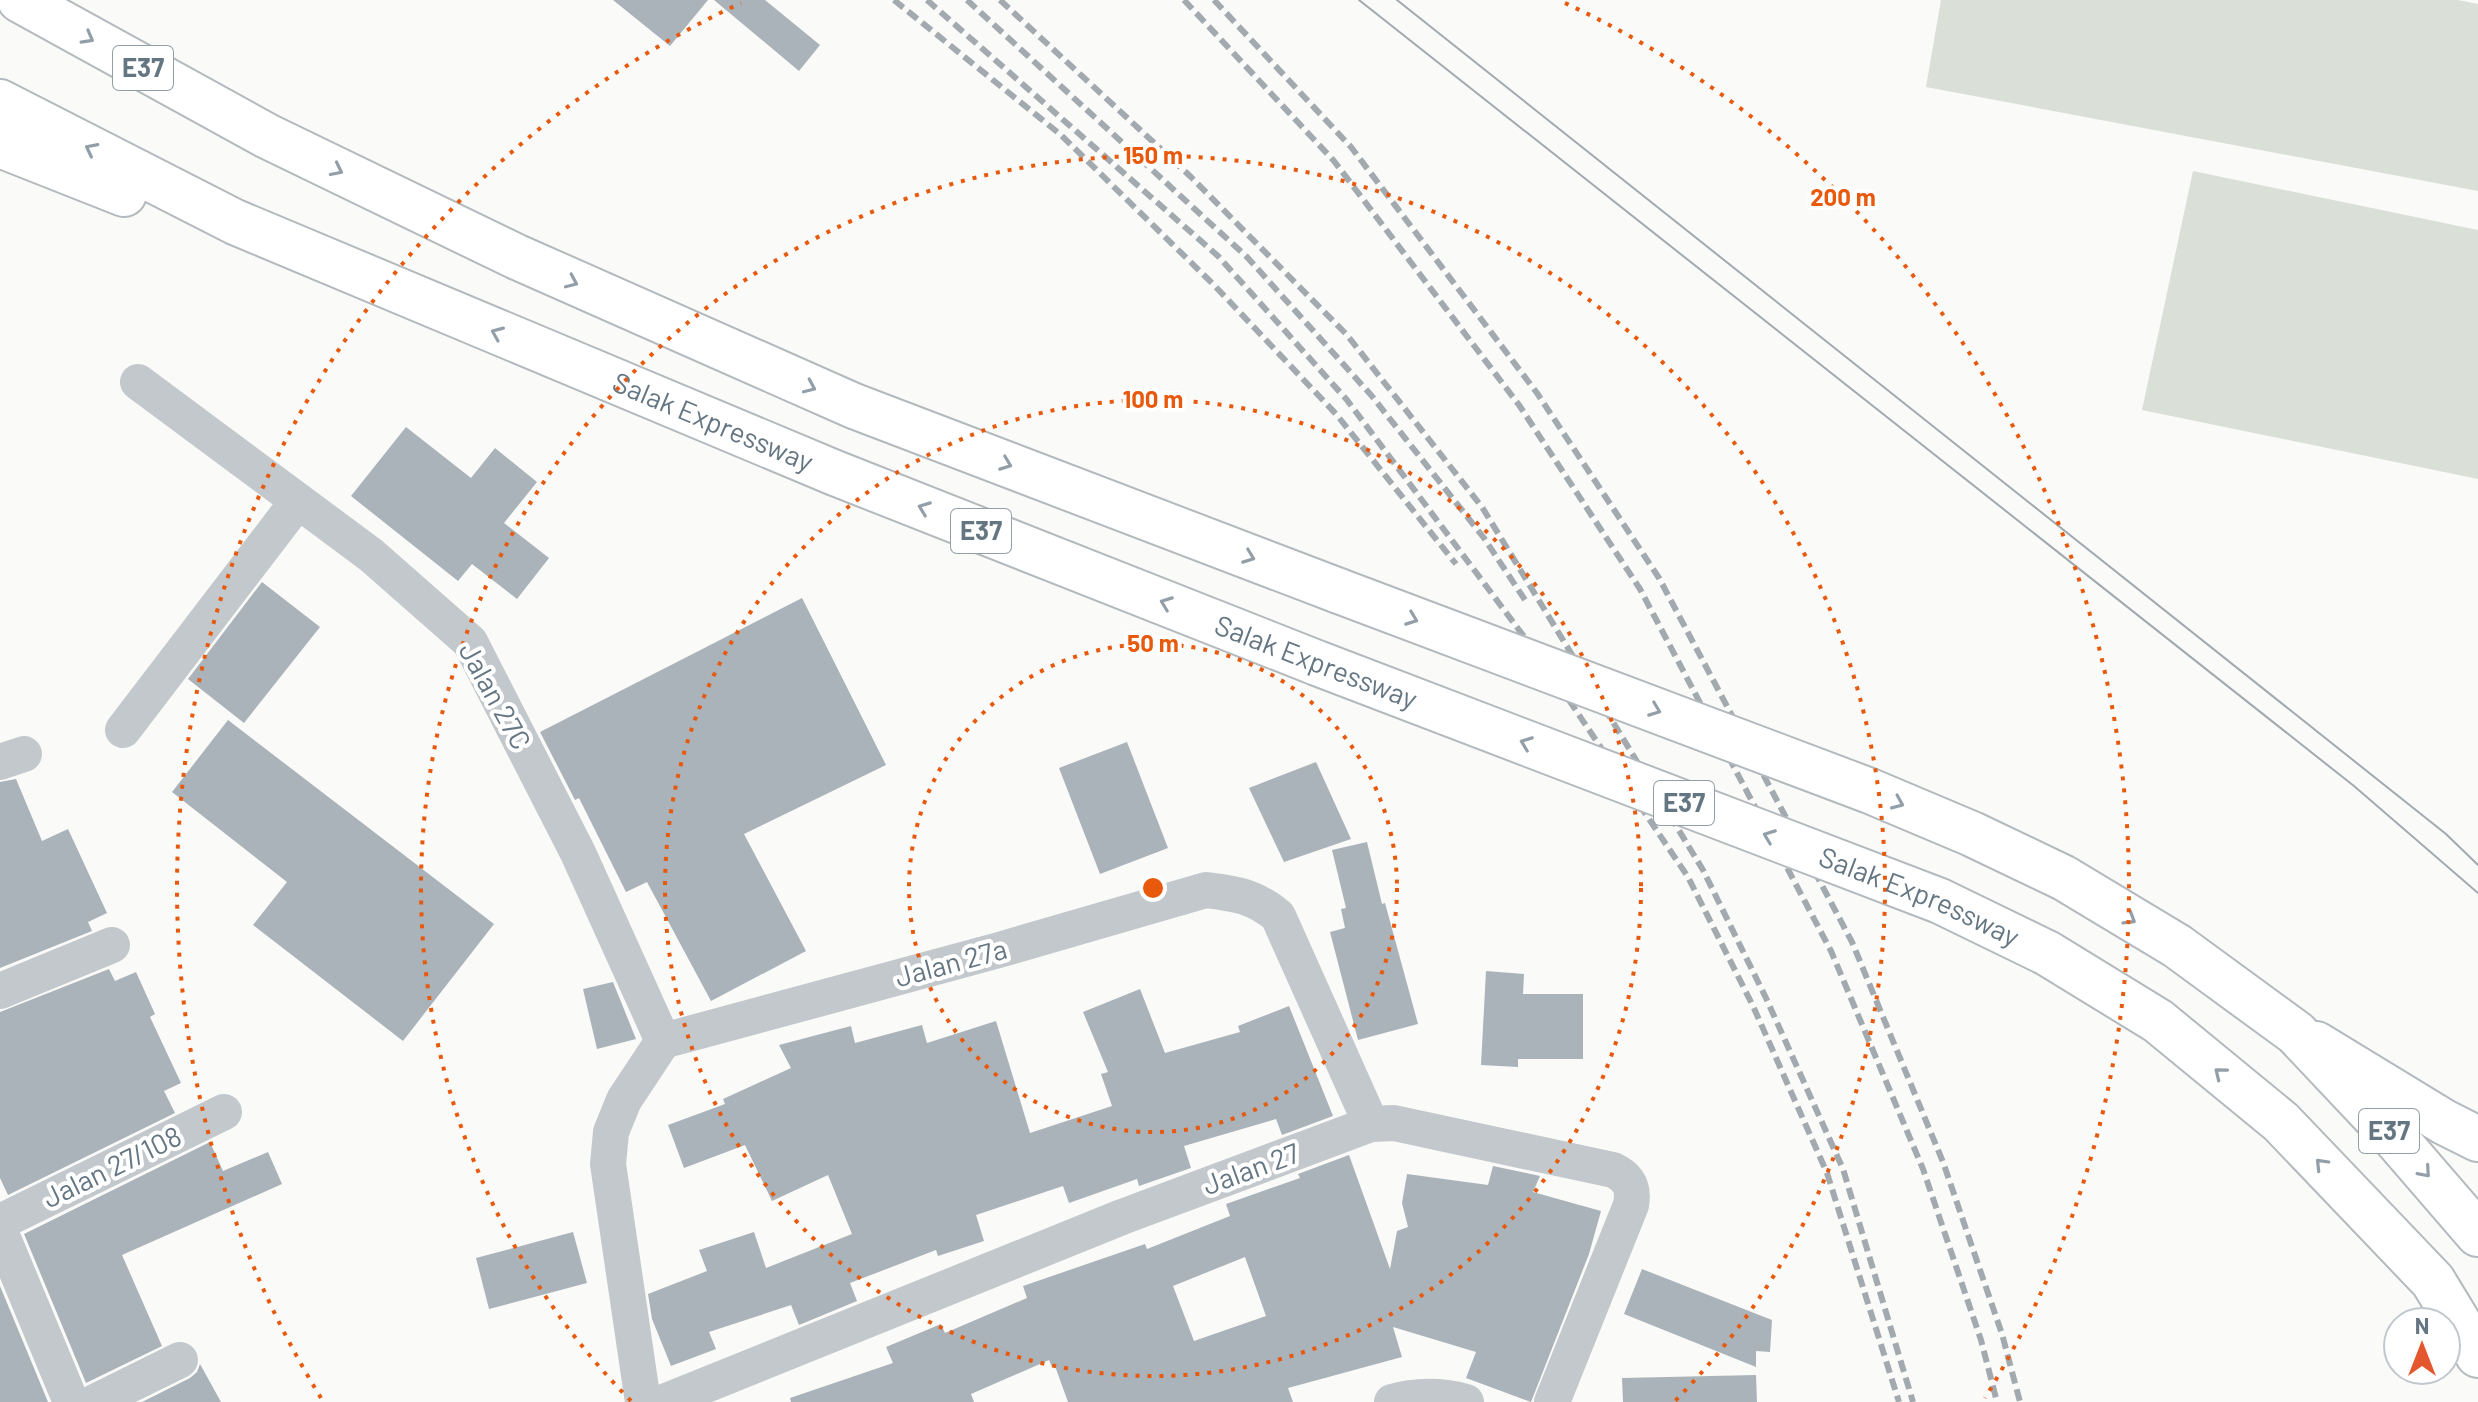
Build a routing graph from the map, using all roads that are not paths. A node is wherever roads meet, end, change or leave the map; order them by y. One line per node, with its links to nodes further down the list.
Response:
1 (20, 0): 10 (main road, E37, one-way to 10, bridge)
2 (0, 102): 4 (main road, Salak Expressway / E37, one-way to 2)
3 (0, 145): 4 (main road)
4 (235, 222): 17 (main road, Salak Expressway / E37, one-way to 4, bridge)
5 (138, 382): 6 (street, Jalan 27C)
6 (298, 501): 7 (street); 11 (street, Jalan 27C)
7 (123, 730)
8 (112, 945): 9 (street)
9 (0, 991)
10 (2296, 1033): 14 (main road); 15 (main road, E37, one-way to 15)
11 (663, 1041): 13 (street, Jalan 27a); 21 (street)
12 (224, 1112): 16 (street, Jalan 27/108)
13 (1371, 1124): 22 (street, Jalan 27); 25 (street, Jalan 27)
14 (2478, 1139)
15 (2478, 1234)
16 (2, 1239): 19 (street)
17 (2478, 1355)
18 (180, 1360): 20 (street)
19 (71, 1402)
20 (95, 1402)
21 (643, 1402)
22 (664, 1402)
23 (1392, 1402): 24 (street)
24 (1466, 1402)
25 (1552, 1402)

